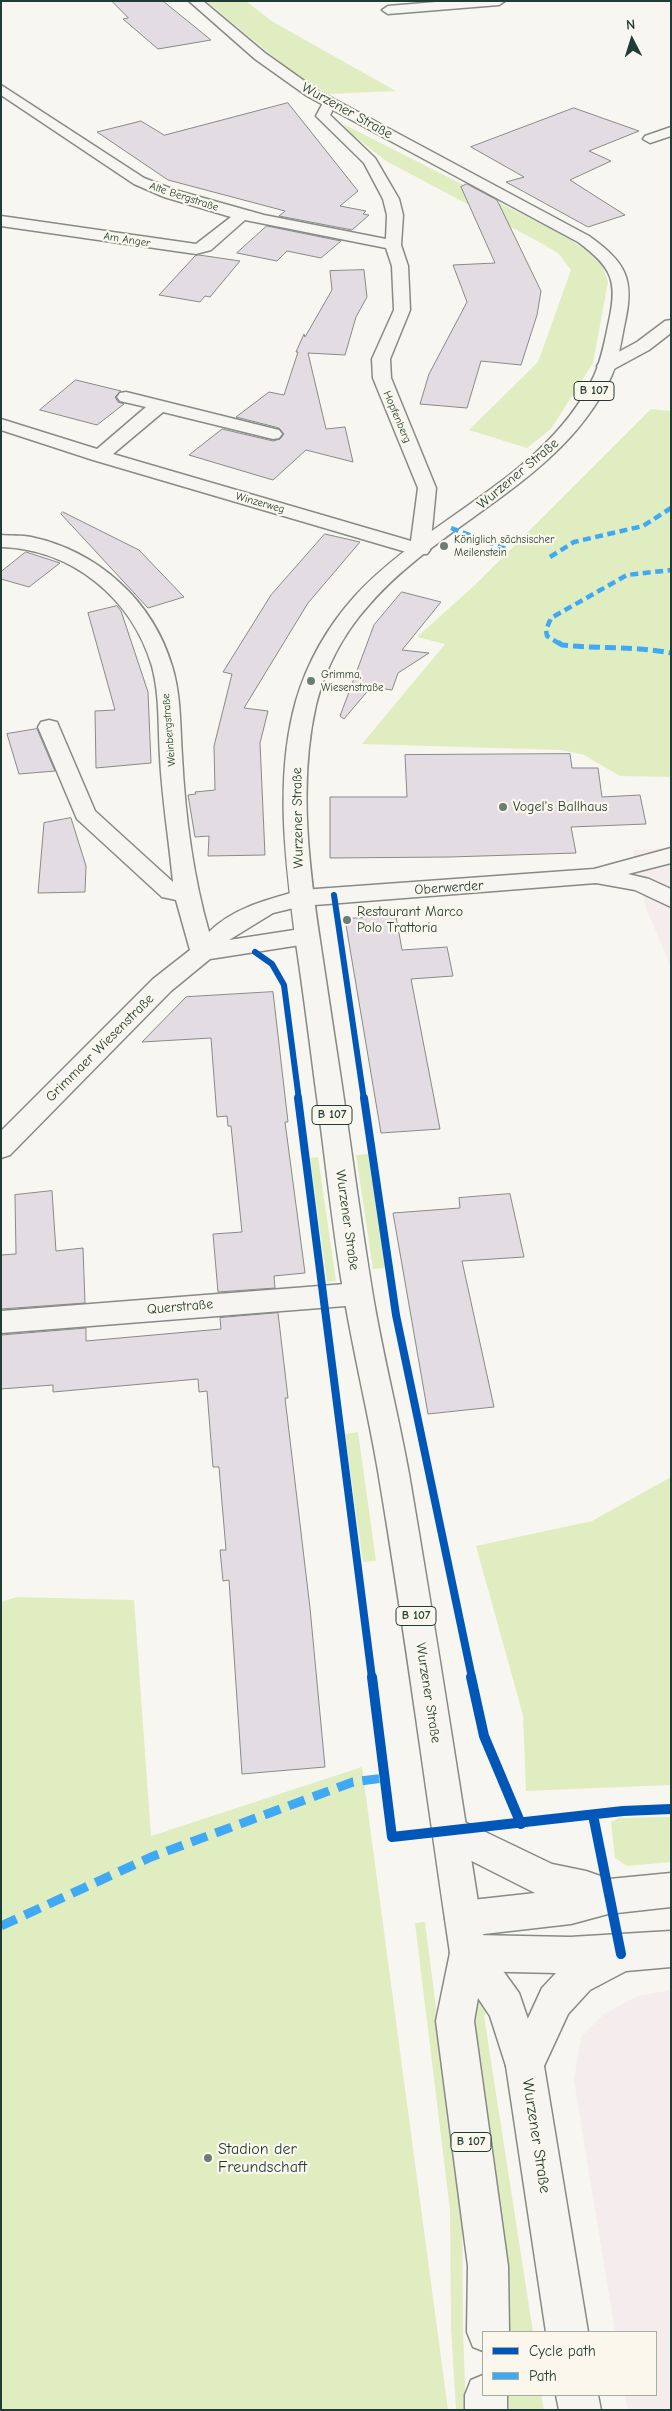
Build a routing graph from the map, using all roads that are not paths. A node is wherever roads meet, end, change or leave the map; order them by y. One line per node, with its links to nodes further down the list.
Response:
1 (195, 1): 5 (street, Wurzener Straße / B 107)
2 (499, 1): 3 (street)
3 (388, 10)
4 (1, 89): 8 (street, Alte Bergstraße)
5 (329, 104): 10 (street, Hopfenberg); 12 (street, Wurzener Straße / B 107)
6 (671, 131): 7 (street)
7 (650, 139)
8 (242, 215): 9 (street, Am Anger); 10 (street, Alte Bergstraße)
9 (1, 221)
10 (393, 245): 19 (street, Hopfenberg)
11 (671, 325): 12 (street)
12 (606, 366): 19 (street, Wurzener Straße / B 107)
13 (126, 397): 14 (street)
14 (160, 405): 16 (street); 17 (street)
15 (1, 424): 17 (street, Winzerweg)
16 (273, 434)
17 (100, 456): 19 (street, Winzerweg)
18 (1, 541): 23 (street, Weinbergstraße)
19 (420, 550): 24 (street, Wurzener Straße / B 107)
20 (49, 727): 23 (street)
21 (671, 854): 22 (street, Oberwerder)
22 (596, 876): 24 (street, Oberwerder); 25 (street, Oberwerder)
23 (186, 892): 27 (street, Weinbergstraße)
24 (302, 898): 26 (street, Wurzener Straße / B 107); 27 (street, Grimmaer Wiesenstraße)
25 (671, 899)
26 (307, 936): 27 (street); 29 (street, Wurzener Straße / B 107)
27 (203, 952): 28 (street, Grimmaer Wiesenstraße)
28 (1, 1148)
29 (358, 1294): 30 (street, Querstraße); 31 (street, Wurzener Straße / B 107)
30 (1, 1322)
31 (450, 1832): 33 (street); 34 (street, Wurzener Straße / B 107)
32 (671, 1890): 33 (street)
33 (608, 1897): 34 (street)
34 (465, 1936): 36 (street); 37 (street, Wurzener Straße / B 107); 38 (street, Wurzener Straße / B 107)
35 (671, 1949): 36 (street)
36 (621, 1954): 37 (street)
37 (525, 2066): 39 (street, Wurzener Straße / B 107)
38 (488, 2331)
39 (567, 2331)
40 (486, 2396): 42 (street)
41 (577, 2396): 43 (street)
42 (486, 2410)
43 (580, 2410)

